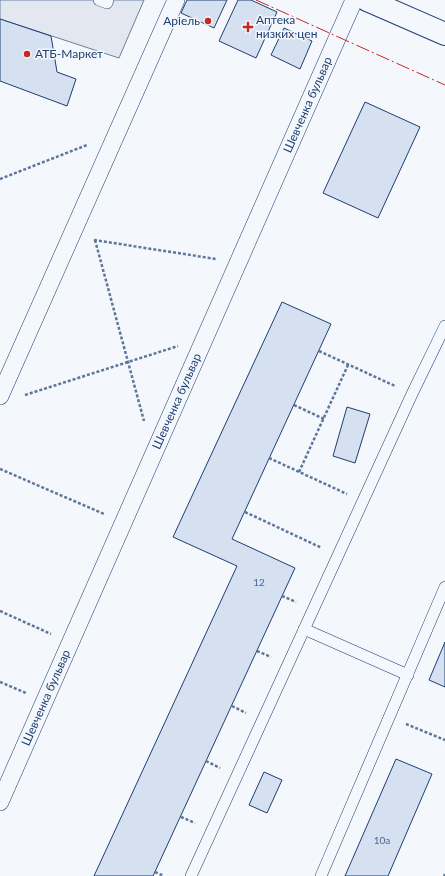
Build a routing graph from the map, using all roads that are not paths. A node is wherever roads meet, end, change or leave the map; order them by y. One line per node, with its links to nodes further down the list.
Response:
1 (99, 0): 2 (lane)
2 (108, 0)
3 (176, 0): 8 (street)
4 (354, 0): 12 (street, Шевченка бульвар)
5 (367, 0): 6 (street)
6 (445, 34)
7 (445, 326): 10 (lane)
8 (0, 396)
9 (445, 587): 11 (lane)
10 (304, 629): 11 (lane); 13 (lane)
11 (408, 675): 14 (lane)
12 (0, 802)
13 (191, 876)
14 (321, 876)

